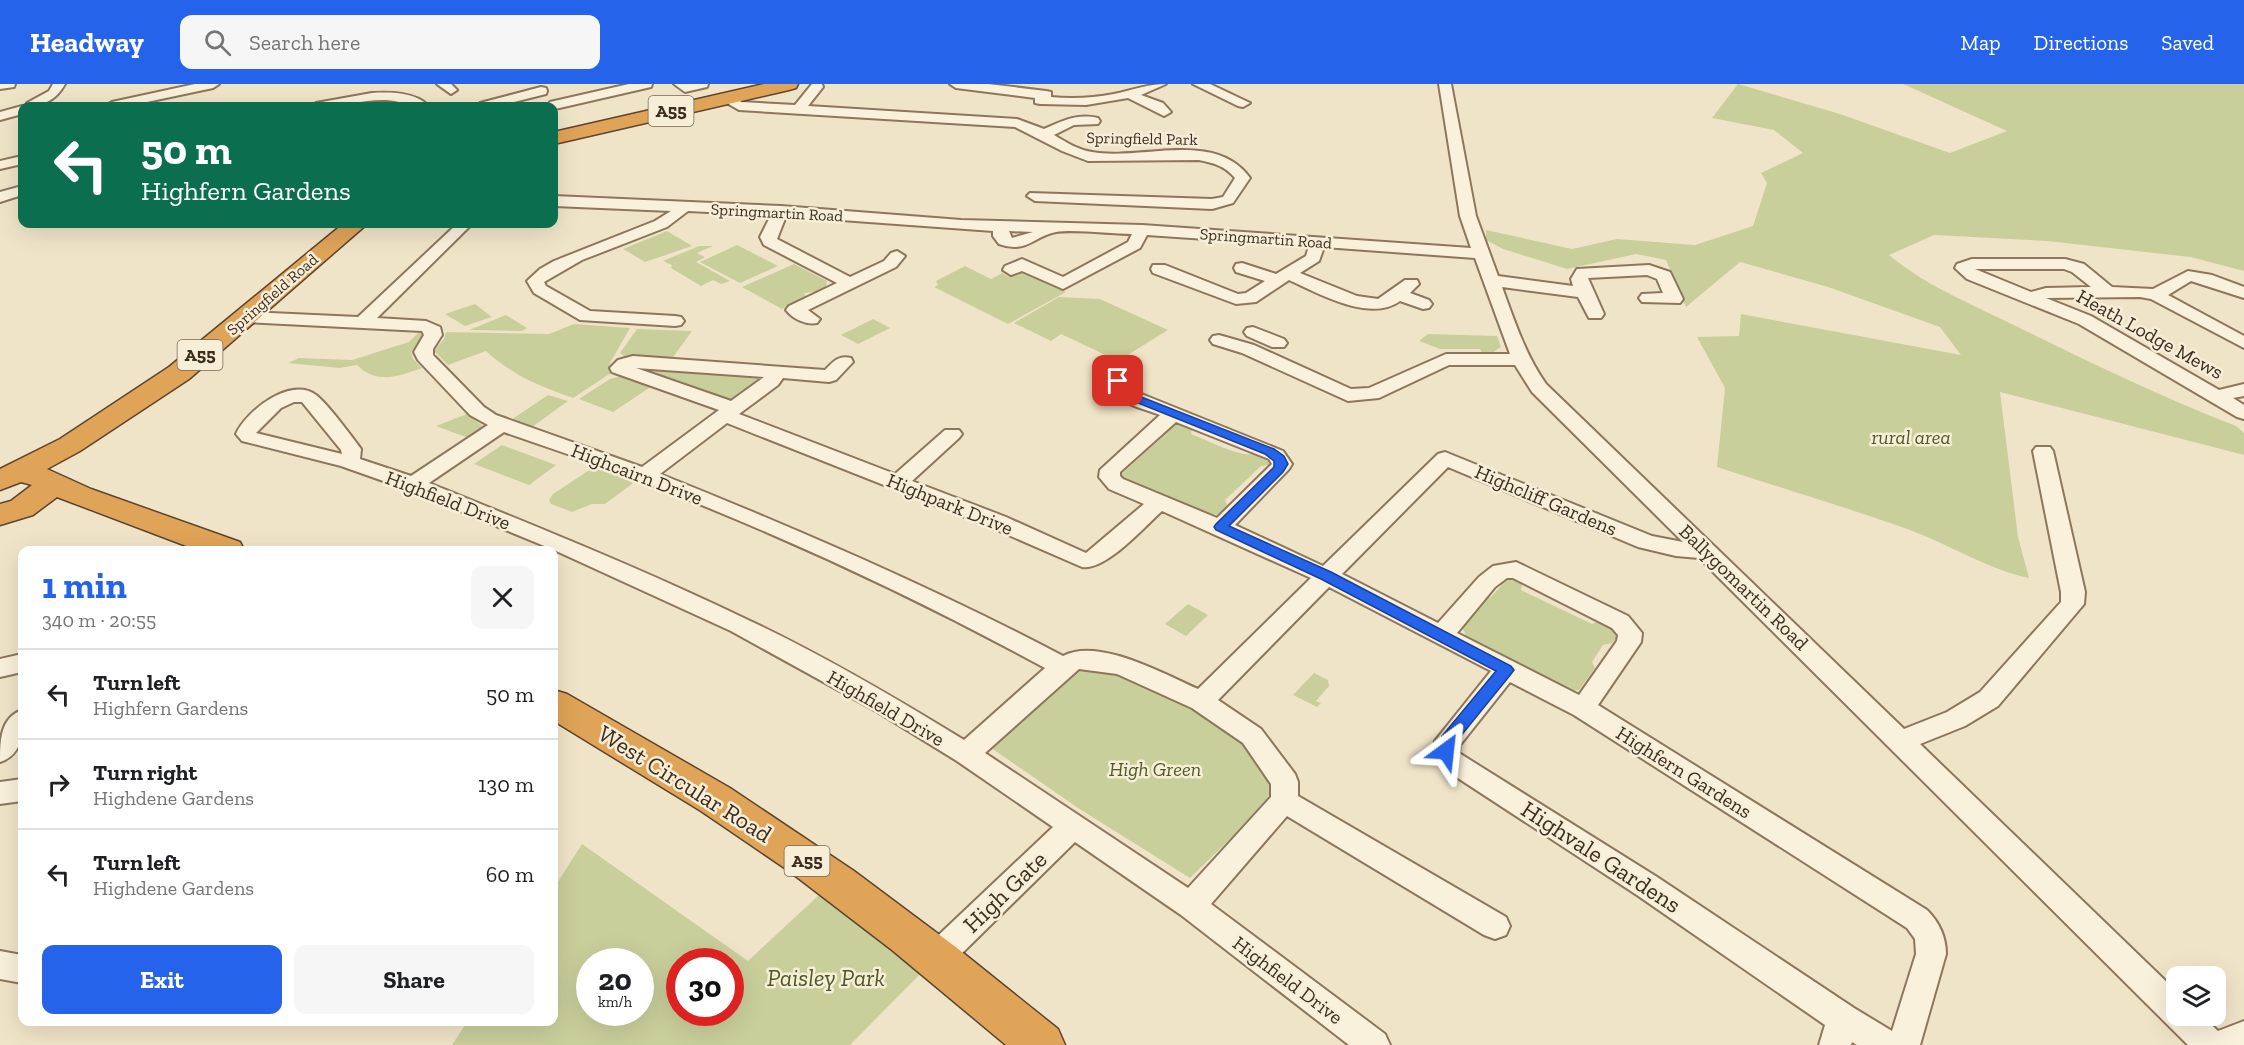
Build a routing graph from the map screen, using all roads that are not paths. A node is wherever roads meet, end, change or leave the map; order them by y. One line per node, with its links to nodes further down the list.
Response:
1 (9, 84): 11 (street)
2 (213, 84): 16 (street)
3 (352, 84): 18 (street)
4 (646, 84): 29 (street)
5 (702, 84): 13 (street)
6 (789, 84): 20 (highway, A55)
7 (956, 84): 28 (street)
8 (1160, 84): 17 (street)
9 (1199, 84): 19 (street)
10 (1445, 84): 49 (street, Ballygomartin Road)
11 (0, 85)
12 (62, 86): 21 (street)
13 (682, 86)
14 (817, 87): 30 (street)
15 (537, 88): 26 (street); 27 (street)
16 (164, 95): 22 (street); 23 (street)
17 (1131, 95): 28 (street); 32 (street)
18 (363, 96): 24 (street); 25 (street)
19 (1242, 99)
20 (751, 100): 30 (street, Springfield Park); 36 (highway, A55)
21 (40, 102)
22 (131, 102)
23 (172, 102)
24 (338, 102)
25 (415, 102)
26 (497, 102)
27 (552, 102)
28 (1036, 105): 30 (street, Springfield Park); 35 (street, Springfield Park)
29 (558, 108)
30 (799, 109)
31 (18, 111): 33 (street)
32 (1164, 112)
33 (0, 116)
34 (1093, 121): 35 (street)
35 (1043, 135): 40 (street, Springfield Park)
36 (558, 137)
37 (18, 161): 38 (street)
38 (0, 165)
39 (18, 191): 41 (street)
40 (1035, 196)
41 (0, 197)
42 (558, 201): 43 (street, Springmartin Road)
43 (684, 207): 44 (street, Springmartin Road); 67 (street)
44 (781, 211): 47 (street, Springmartin Road); 56 (street)
45 (351, 228): 65 (highway, Springfield Road / A55)
46 (461, 228): 68 (street)
47 (1142, 230): 48 (street, Springmartin Road); 53 (street)
48 (1318, 242): 49 (street, Springmartin Road); 54 (street)
49 (1479, 253): 55 (street, Ballygomartin Road)
50 (897, 256): 56 (street)
51 (1242, 268): 54 (street)
52 (1159, 269): 54 (street)
53 (1011, 270)
54 (1283, 277): 63 (street)
55 (1490, 280): 57 (street); 71 (street, Ballygomartin Road)
56 (849, 283): 66 (street)
57 (1584, 292): 61 (street); 64 (street)
58 (2107, 292): 60 (street); 62 (street); 62 (street, Heath Lodge Mews)
59 (2244, 293): 60 (street)
60 (2156, 295): 70 (street)
61 (1648, 298)
62 (2033, 298): 76 (street, Heath Lodge Mews)
63 (1423, 304)
64 (1595, 314)
65 (246, 317): 68 (street, Highcairn Drive); 82 (highway, Springfield Road / A55)
66 (811, 319)
67 (675, 321)
68 (363, 322): 80 (street, Highcairn Drive)
69 (1219, 340): 71 (street)
70 (2244, 343)
71 (1521, 359): 93 (street, Ballygomartin Road)
72 (844, 362): 73 (street)
73 (777, 373): 77 (street); 77 (street, Highpark Drive)
74 (1116, 374): 78 (street)
75 (2244, 390): 76 (street)
76 (2216, 397): 79 (street, Heath Lodge Mews)
77 (730, 412): 85 (street); 88 (street, Highpark Drive)
78 (1174, 413): 91 (street, Highfern Gardens); 94 (street)
79 (2244, 413)
80 (503, 424): 85 (street, Highcairn Drive); 89 (street)
81 (944, 436): 88 (street)
82 (70, 445): 86 (highway, Springfield Road / A55); 87 (highway, Springfield Road / A55)
83 (2043, 451): 110 (street)
84 (348, 462): 84 (street, Highfield Drive); 89 (street, Highfield Drive)
85 (645, 475): 103 (street, Highcairn Drive)
86 (46, 479): 87 (highway, A55); 90 (highway, A55); 92 (highway, A55)
87 (0, 481)
88 (898, 482): 91 (street, Highpark Drive)
89 (413, 484): 97 (street, Highfield Drive)
90 (80, 496): 92 (highway, A55); 96 (highway, A55)
91 (1159, 502): 94 (street, Highfern Gardens)
92 (14, 510)
93 (1678, 523): 95 (street); 99 (street, Ballygomartin Road)
94 (1220, 527): 100 (street, Highfern Gardens)
95 (1646, 542): 99 (street, Highcliff Gardens); 100 (street, Highcliff Gardens)
96 (217, 546)
97 (551, 546)
98 (558, 549): 112 (street, Highfield Drive)
99 (1706, 551): 110 (street, Ballygomartin Road)
100 (1326, 576): 101 (street, Highfern Gardens); 106 (street)
101 (1442, 635): 105 (street, Highfern Gardens); 108 (street)
102 (18, 664): 104 (street)
103 (1063, 667): 106 (street); 112 (street)
104 (0, 668)
105 (1506, 670): 108 (street, Highfern Gardens); 124 (street, Highvale Gardens)
106 (1201, 701): 115 (street)
107 (558, 706): 119 (highway, West Circular Road / A55)
108 (1583, 708): 129 (street, Highfern Gardens)
109 (18, 726): 111 (street)
110 (1901, 741): 122 (street, Ballygomartin Road)
111 (0, 752)
112 (966, 754): 116 (street, Highfield Drive)
113 (18, 791): 114 (street)
114 (0, 793)
115 (1284, 801): 117 (street); 118 (street)
116 (1072, 826): 117 (street, Highfield Drive); 119 (street, High Gate)
117 (1191, 906): 127 (street, Highfield Drive)
118 (1495, 926)
119 (937, 957): 126 (highway, West Circular Road / A55)
120 (0, 965): 121 (street)
121 (18, 968)
122 (2166, 1002)
123 (2190, 1026): 130 (street)
124 (1839, 1032): 128 (street)
125 (2244, 1036): 131 (street)
126 (1041, 1045)
127 (1374, 1045)
128 (1887, 1045)
129 (1904, 1045)
130 (2210, 1045)
131 (2222, 1045)

